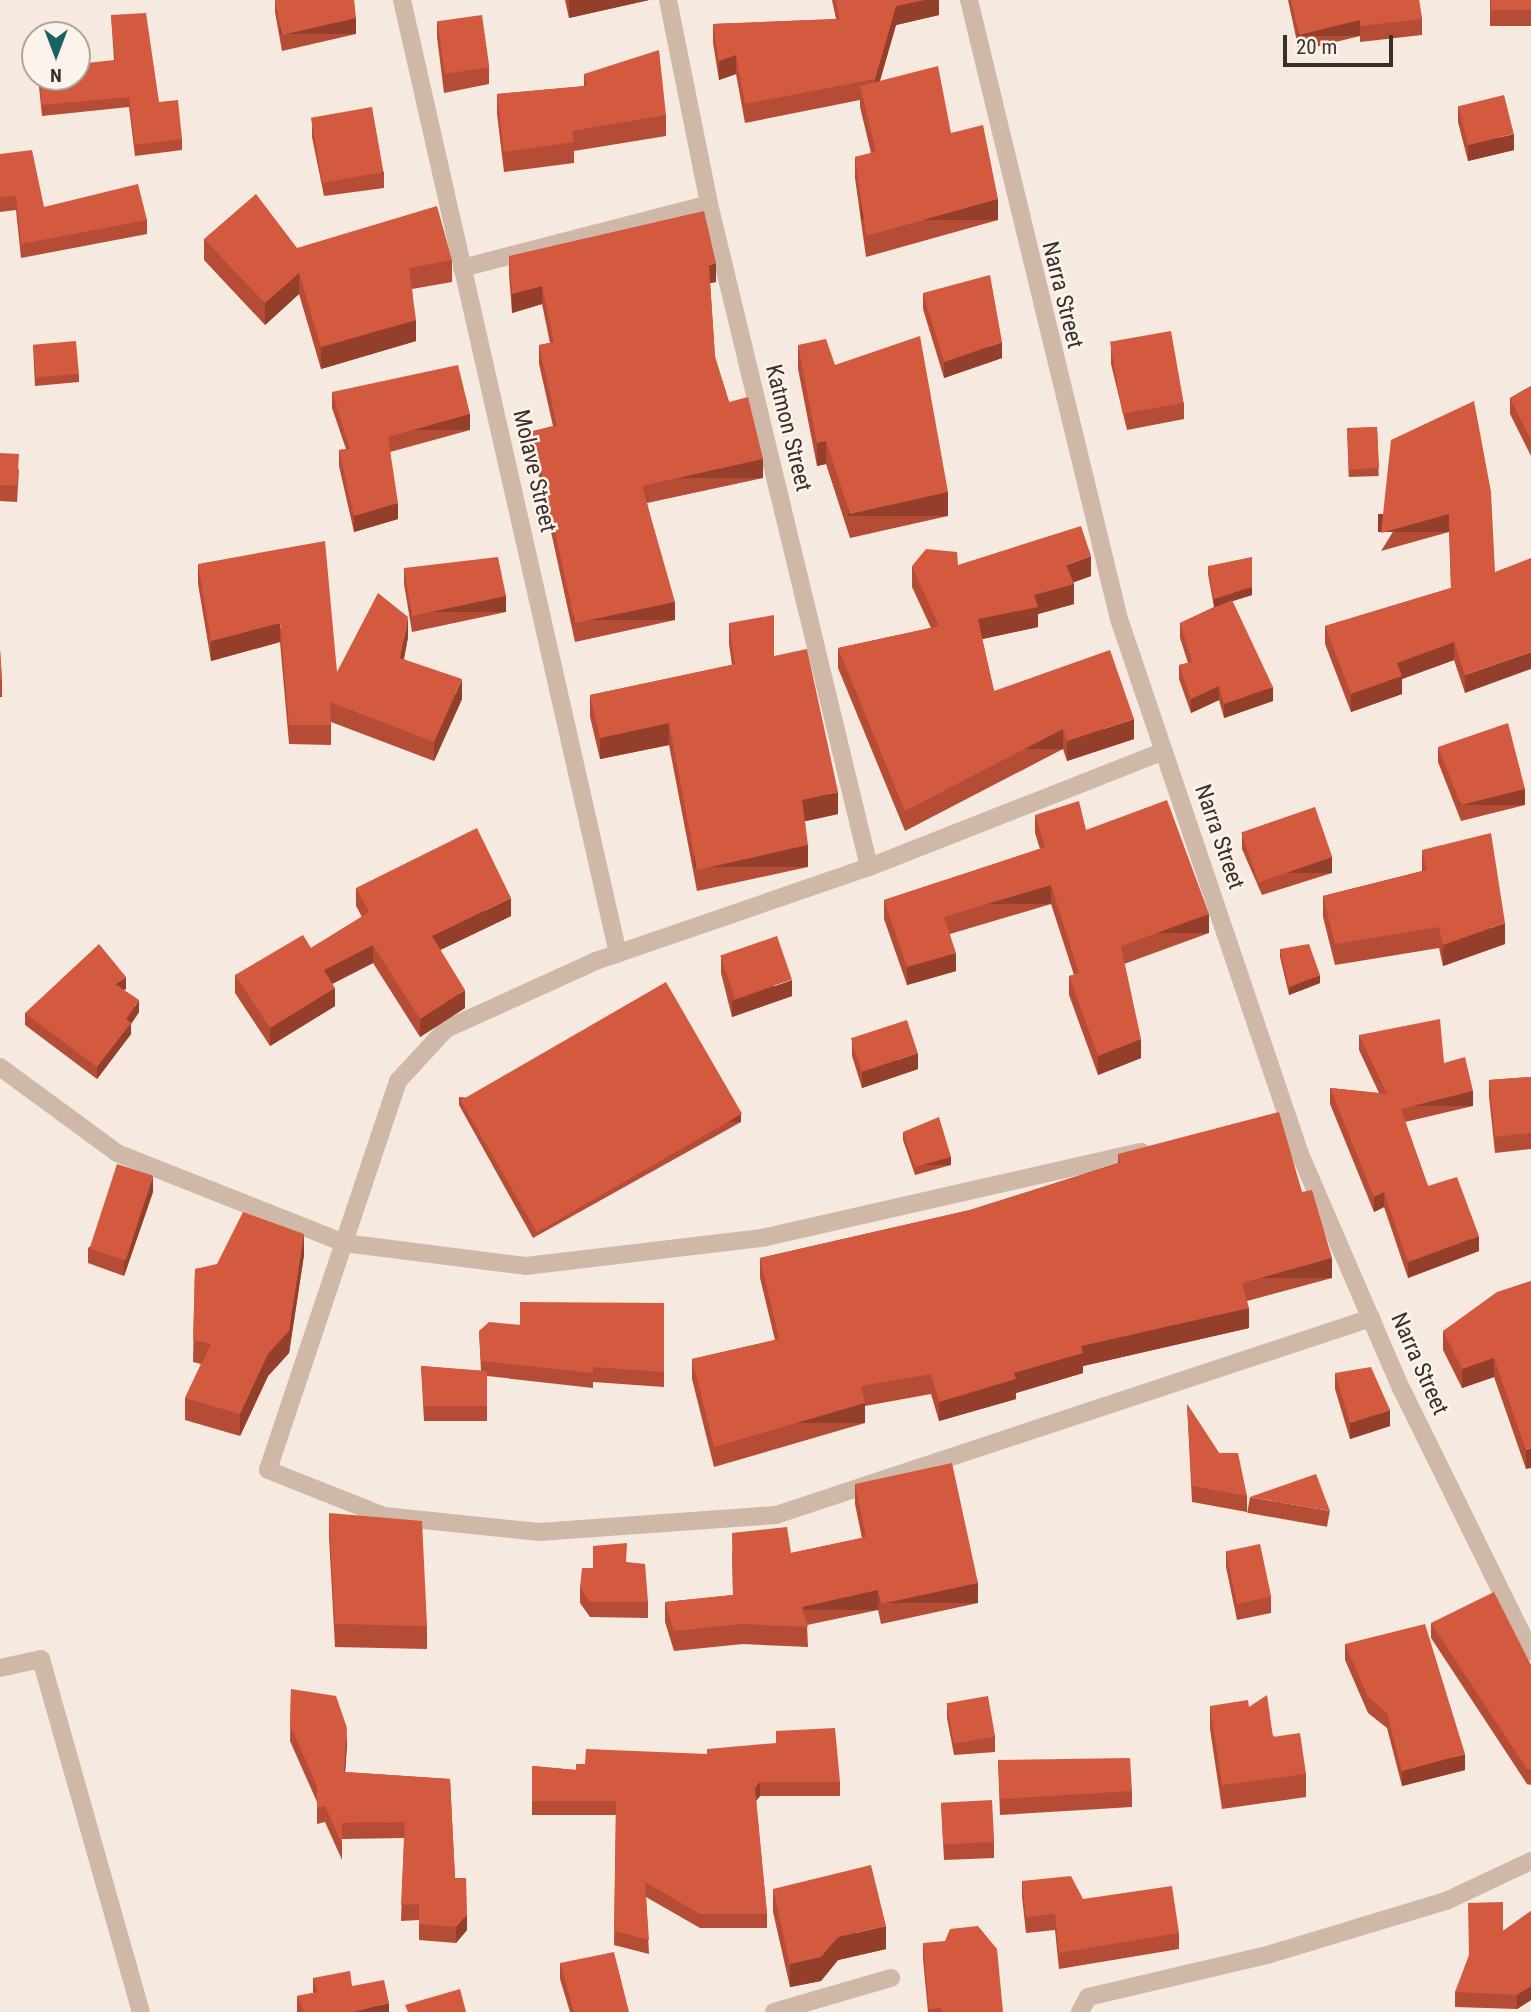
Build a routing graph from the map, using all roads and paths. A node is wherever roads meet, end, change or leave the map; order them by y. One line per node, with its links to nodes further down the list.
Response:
1 (402, 0): 5 (street, Molave Street)
2 (668, 0): 4 (street, Katmon Street)
3 (969, 0): 6 (street, Narra Street)
4 (709, 204): 5 (street); 7 (street, Katmon Street)
5 (463, 268): 8 (street, Molave Street)
6 (1164, 751): 7 (street); 10 (street, Narra Street)
7 (869, 867): 8 (street)
8 (618, 954): 13 (street)
9 (0, 1067): 13 (street)
10 (1285, 1108): 11 (street); 14 (street, Narra Street)
11 (1261, 1117)
12 (1160, 1148): 13 (street)
13 (344, 1243): 14 (street)
14 (1371, 1318): 15 (street, Narra Street)
15 (1531, 1652)
16 (0, 1668): 20 (street)
17 (1531, 1861): 21 (street)
18 (891, 1978): 19 (street)
19 (783, 2011)
20 (141, 2012)
21 (1080, 2012)

